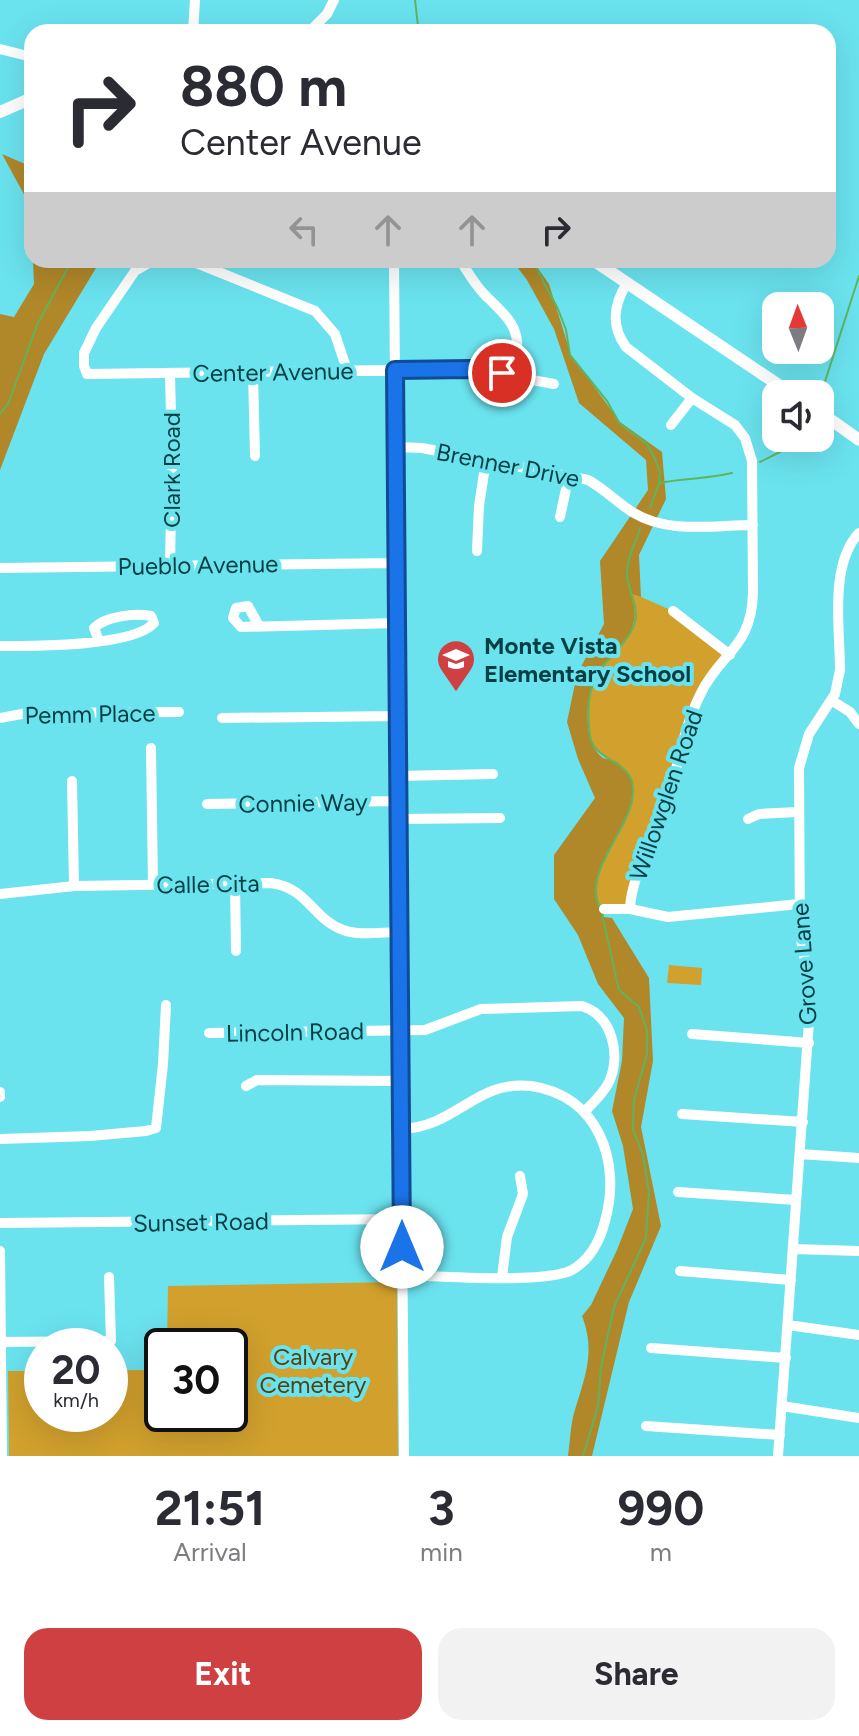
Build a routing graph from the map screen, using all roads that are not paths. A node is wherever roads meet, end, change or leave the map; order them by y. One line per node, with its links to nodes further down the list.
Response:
1 (195, 0): 3 (street)
2 (334, 0): 4 (street)
3 (194, 24)
4 (317, 24)
5 (0, 49): 6 (street)
6 (24, 55)
7 (24, 102): 8 (main road)
8 (0, 112)
9 (140, 268): 18 (street, Center Avenue)
10 (209, 268): 15 (street)
11 (394, 268): 16 (street)
12 (466, 268): 19 (street)
13 (605, 268): 14 (main road)
14 (627, 283): 20 (main road); 22 (street, Willowglen Road)
15 (347, 370): 16 (street, Center Avenue); 17 (street, Center Avenue)
16 (395, 370): 19 (street, Center Avenue); 26 (street)
17 (253, 372): 18 (street, Center Avenue); 27 (street)
18 (170, 374): 35 (street, Clark Road)
19 (513, 375): 21 (street, Center Avenue)
20 (771, 380)
21 (554, 384)
22 (692, 398): 24 (street); 31 (street, Willowglen Road)
23 (834, 422): 25 (main road)
24 (671, 425)
25 (859, 440)
26 (396, 447): 28 (street, Brenner Drive); 34 (street)
27 (255, 456)
28 (486, 460): 29 (street, Brenner Drive); 33 (street)
29 (569, 475): 30 (street); 31 (street, Brenner Drive)
30 (560, 517)
31 (753, 525): 42 (street, Willowglen Road)
32 (859, 533): 43 (street, Grove Lane)
33 (477, 551)
34 (397, 563): 35 (street, Pueblo Avenue); 38 (street)
35 (170, 565): 36 (street, Pueblo Avenue)
36 (0, 568)
37 (673, 611): 42 (street)
38 (397, 623): 39 (street); 45 (street)
39 (259, 626)
40 (99, 641): 40 (street); 41 (street)
41 (0, 646)
42 (730, 655): 65 (street, Willowglen Road)
43 (831, 700): 48 (street); 55 (street, Grove Lane)
44 (179, 712): 46 (street, Pemm Place)
45 (397, 716): 47 (street); 51 (street)
46 (0, 718)
47 (222, 718)
48 (859, 724)
49 (151, 748): 60 (street)
50 (493, 774): 51 (street)
51 (398, 776): 53 (street)
52 (72, 781): 61 (street)
53 (399, 801): 54 (street, Connie Way); 57 (street)
54 (207, 804)
55 (798, 812): 58 (street); 63 (street, Grove Lane)
56 (500, 818): 57 (street)
57 (399, 819): 66 (street)
58 (748, 819)
59 (235, 883): 60 (street, Calle Cita); 66 (street, Calle Cita); 67 (street)
60 (153, 885): 61 (street, Calle Cita)
61 (74, 886): 62 (street, Calle Cita)
62 (0, 894)
63 (799, 904): 65 (street); 72 (street, Grove Lane)
64 (604, 909): 65 (street)
65 (630, 909)
66 (400, 932): 69 (street)
67 (236, 951)
68 (166, 1005): 79 (street)
69 (401, 1031): 70 (street, Lincoln Road); 73 (street); 75 (street, Lincoln Road)
70 (209, 1033)
71 (692, 1034): 72 (street)
72 (809, 1043): 77 (street, Grove Lane)
73 (401, 1081): 74 (street); 78 (street)
74 (246, 1086)
75 (584, 1112): 78 (street); 93 (street)
76 (682, 1114): 77 (street)
77 (803, 1122): 80 (street, Grove Lane)
78 (401, 1129): 85 (street)
79 (0, 1139)
80 (800, 1154): 81 (street); 84 (street, Grove Lane)
81 (859, 1158)
82 (520, 1176): 93 (street)
83 (678, 1192): 84 (street)
84 (796, 1200): 87 (street, Grove Lane)
85 (402, 1219): 86 (street, Sunset Road); 91 (street)
86 (0, 1223)
87 (793, 1249): 89 (street); 94 (street, Grove Lane)
88 (0, 1251): 97 (street)
89 (859, 1251)
90 (680, 1271): 94 (street)
91 (403, 1275): 93 (street); 106 (street)
92 (109, 1277): 97 (street)
93 (502, 1277)
94 (791, 1280): 95 (street, Grove Lane)
95 (788, 1325): 96 (street); 99 (street, Grove Lane)
96 (859, 1335)
97 (1, 1342): 100 (street)
98 (651, 1348): 99 (street)
99 (786, 1358): 101 (street, Grove Lane)
100 (1, 1370): 105 (street)
101 (782, 1406): 102 (street); 104 (street, Grove Lane)
102 (859, 1418)
103 (646, 1426): 104 (street)
104 (780, 1435): 107 (street, Grove Lane)
105 (1, 1454)
106 (404, 1456)
107 (778, 1456)

